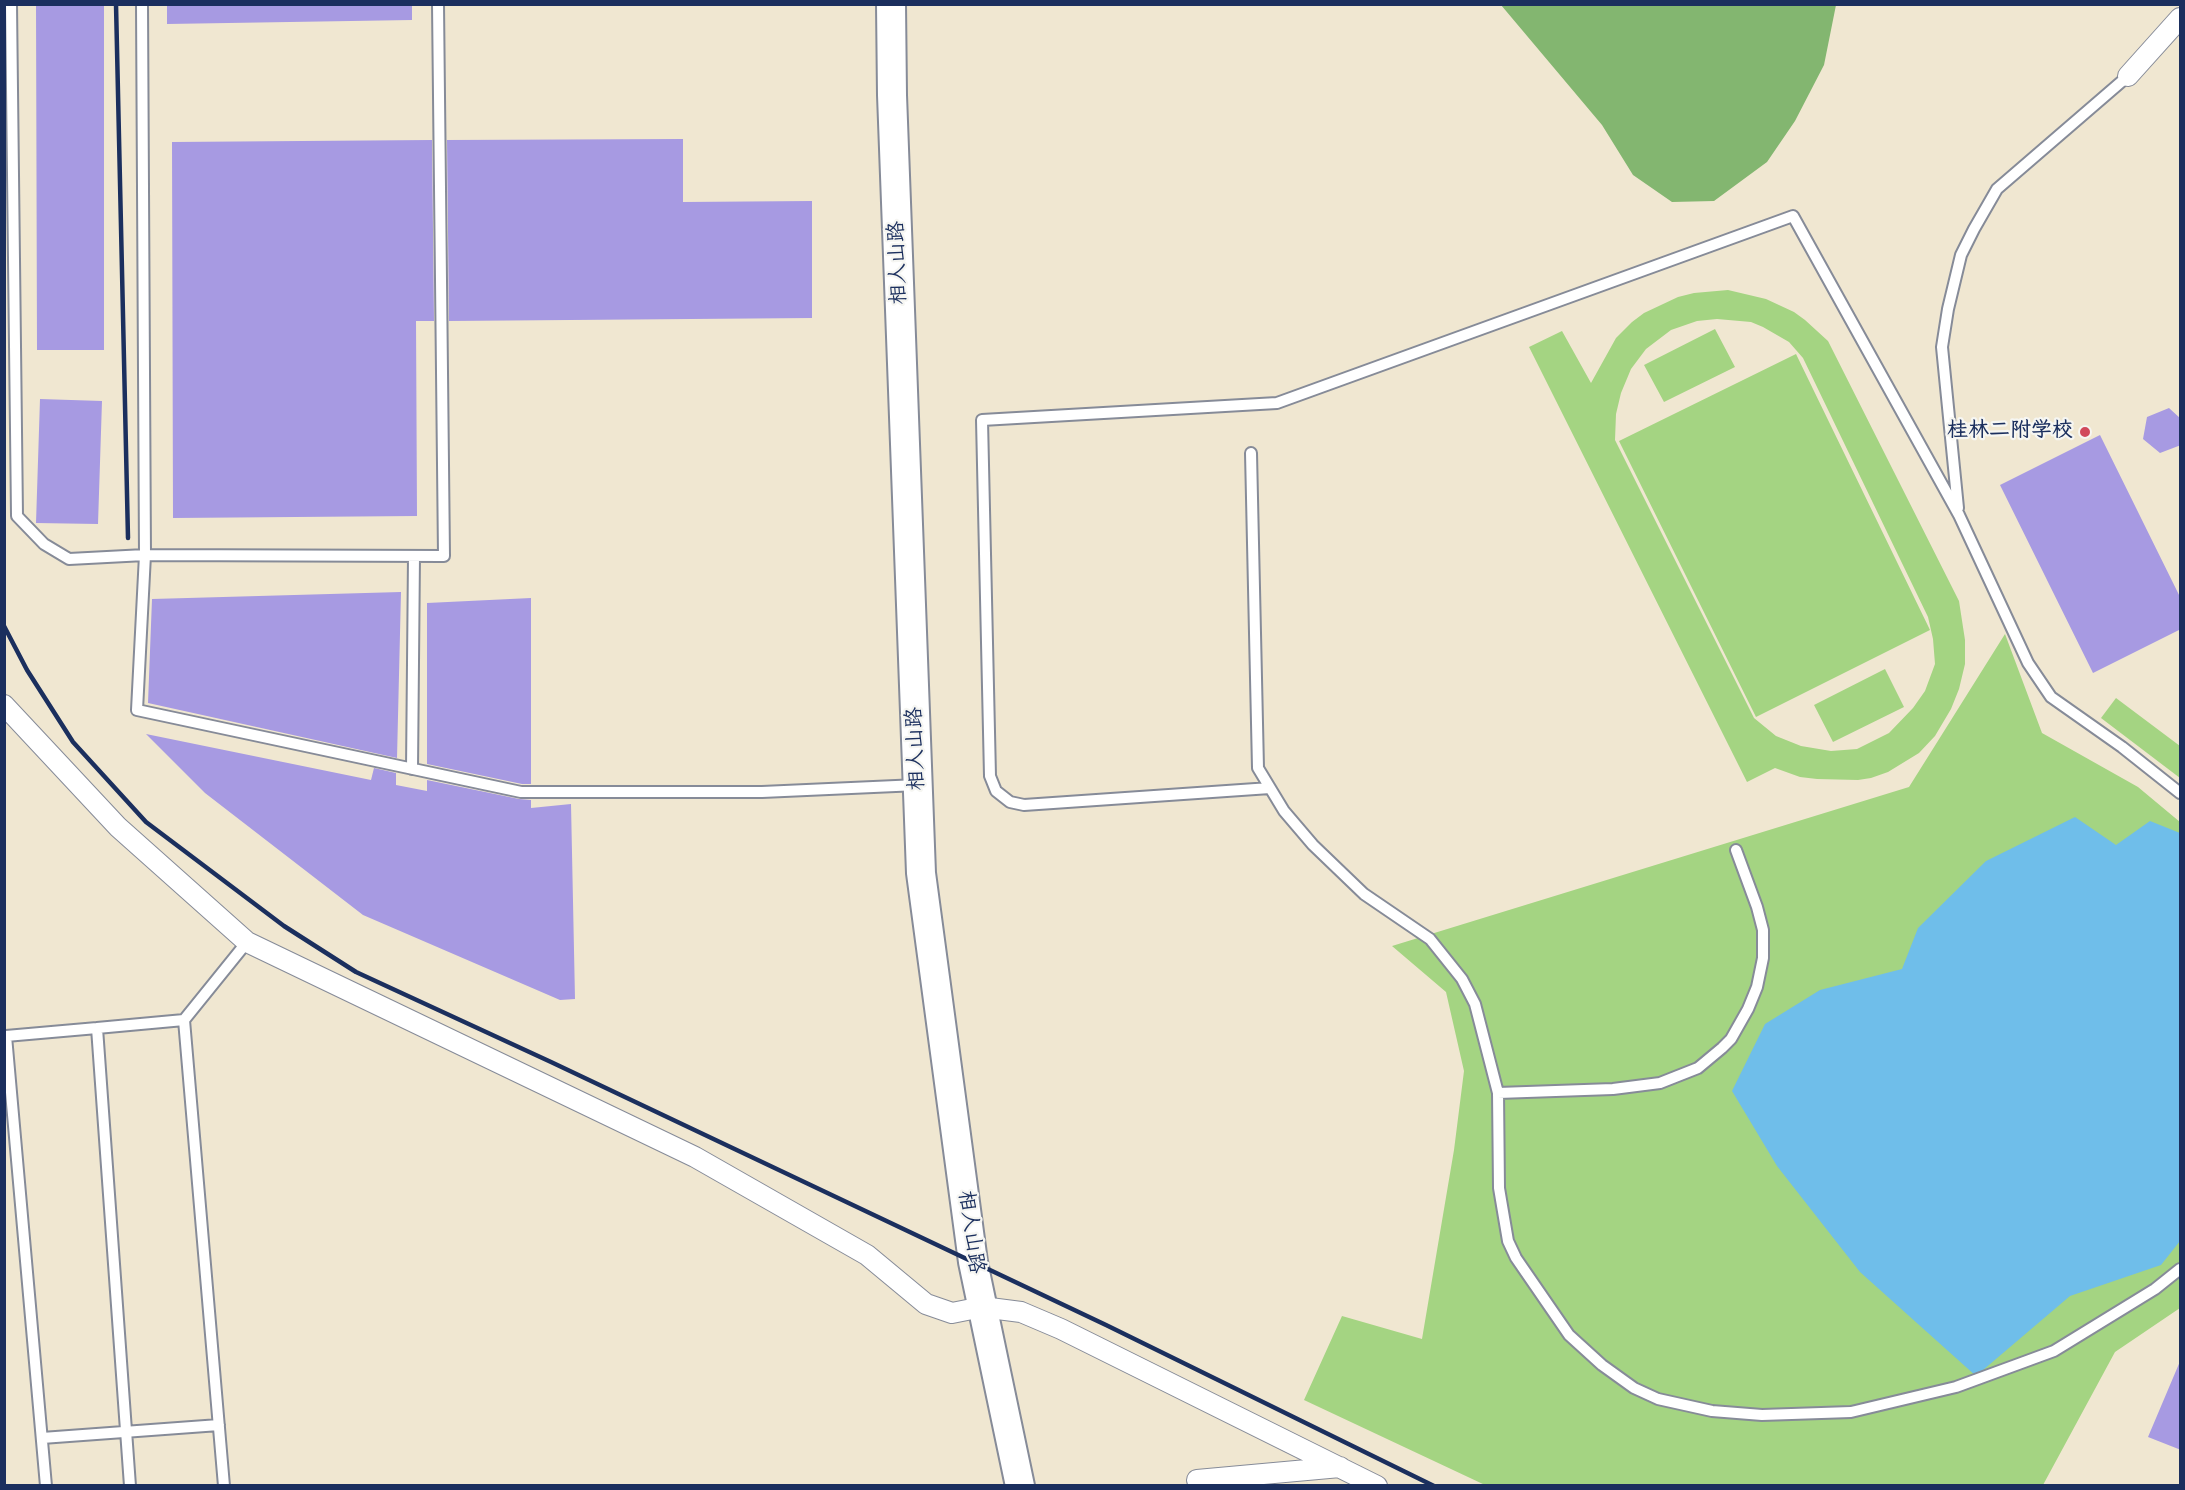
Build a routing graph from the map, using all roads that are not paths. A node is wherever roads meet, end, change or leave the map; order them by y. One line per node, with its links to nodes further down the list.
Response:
1 (11, 4): 5 (lane)
2 (142, 4): 10 (lane)
3 (438, 4): 11 (lane)
4 (891, 4): 14 (street, 相人山路)
5 (8, 16): 10 (lane)
6 (2181, 18): 7 (street)
7 (2128, 76): 9 (lane)
8 (1251, 453): 15 (lane)
9 (1959, 515): 15 (lane); 16 (lane)
10 (145, 555): 11 (lane); 13 (lane)
11 (414, 556): 13 (lane)
12 (4, 705): 18 (street)
13 (412, 769): 14 (lane)
14 (918, 785): 23 (street, 相人山路)
15 (1270, 788): 21 (lane)
16 (2181, 793)
17 (1736, 850): 21 (lane)
18 (247, 942): 19 (lane); 23 (street)
19 (184, 1020): 20 (lane); 24 (lane)
20 (97, 1028): 25 (lane); 26 (lane)
21 (1498, 1093): 22 (lane)
22 (2181, 1269)
23 (982, 1307): 27 (street); 32 (street, 相人山路)
24 (219, 1425): 25 (lane); 31 (lane)
25 (124, 1432): 26 (lane); 30 (lane)
26 (42, 1438): 29 (lane)
27 (1340, 1467): 28 (street); 33 (street)
28 (1197, 1480)
29 (46, 1485)
30 (130, 1485)
31 (224, 1485)
32 (1020, 1485)
33 (1377, 1485)

